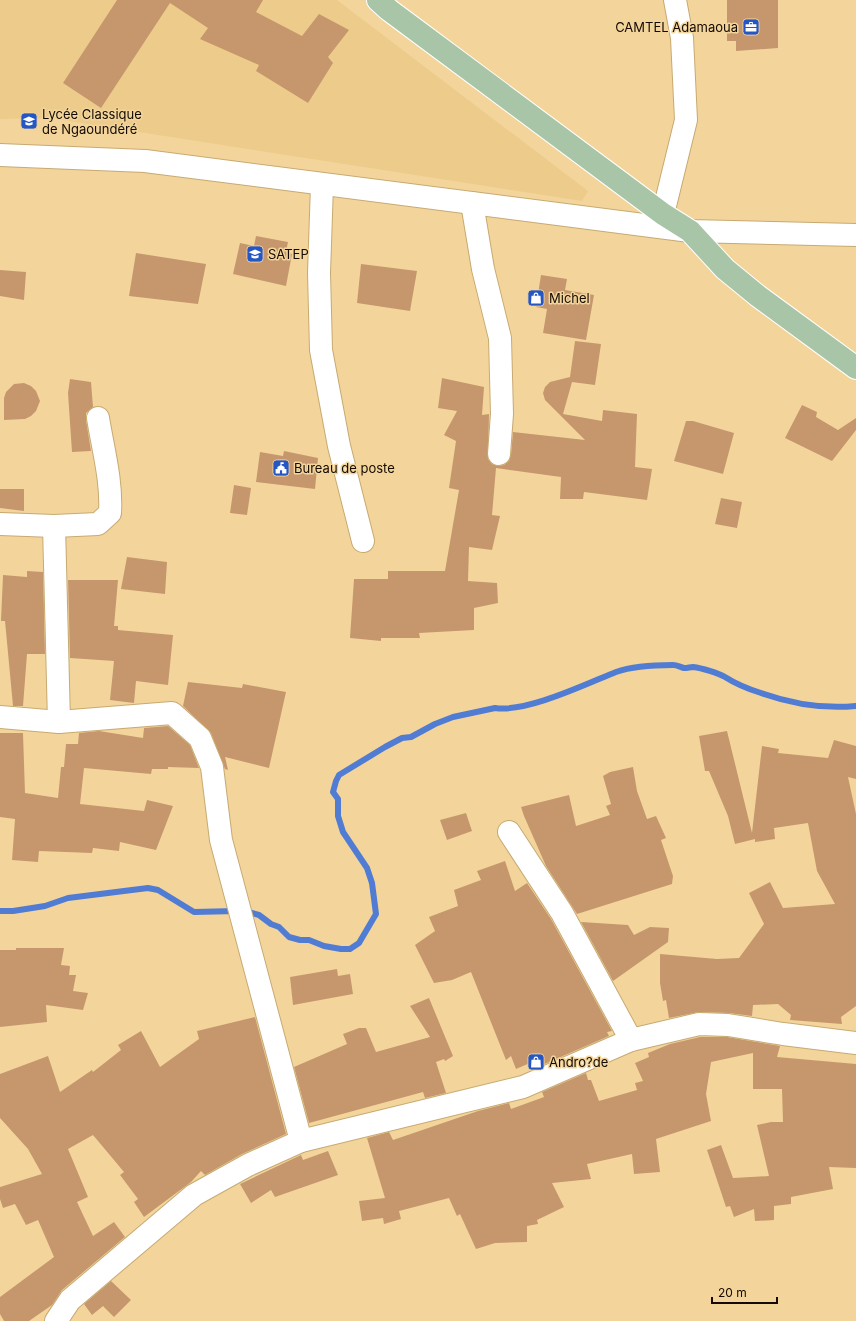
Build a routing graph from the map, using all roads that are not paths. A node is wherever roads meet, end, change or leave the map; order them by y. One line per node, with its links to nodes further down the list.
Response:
1 (378, 0): 6 (main road)
2 (675, 0): 6 (street)
3 (0, 155): 4 (street)
4 (322, 185): 5 (street); 14 (street)
5 (472, 203): 7 (street); 11 (street)
6 (663, 214): 7 (main road)
7 (690, 231): 8 (street); 9 (main road)
8 (856, 235)
9 (856, 368)
10 (98, 418): 13 (street)
11 (499, 454)
12 (0, 524): 13 (street)
13 (54, 526): 16 (street)
14 (363, 541)
15 (0, 717): 16 (street)
16 (59, 722): 20 (street)
17 (508, 832): 18 (street)
18 (631, 1040): 19 (street); 20 (street)
19 (856, 1043)
20 (302, 1141): 21 (street)
21 (56, 1321)

